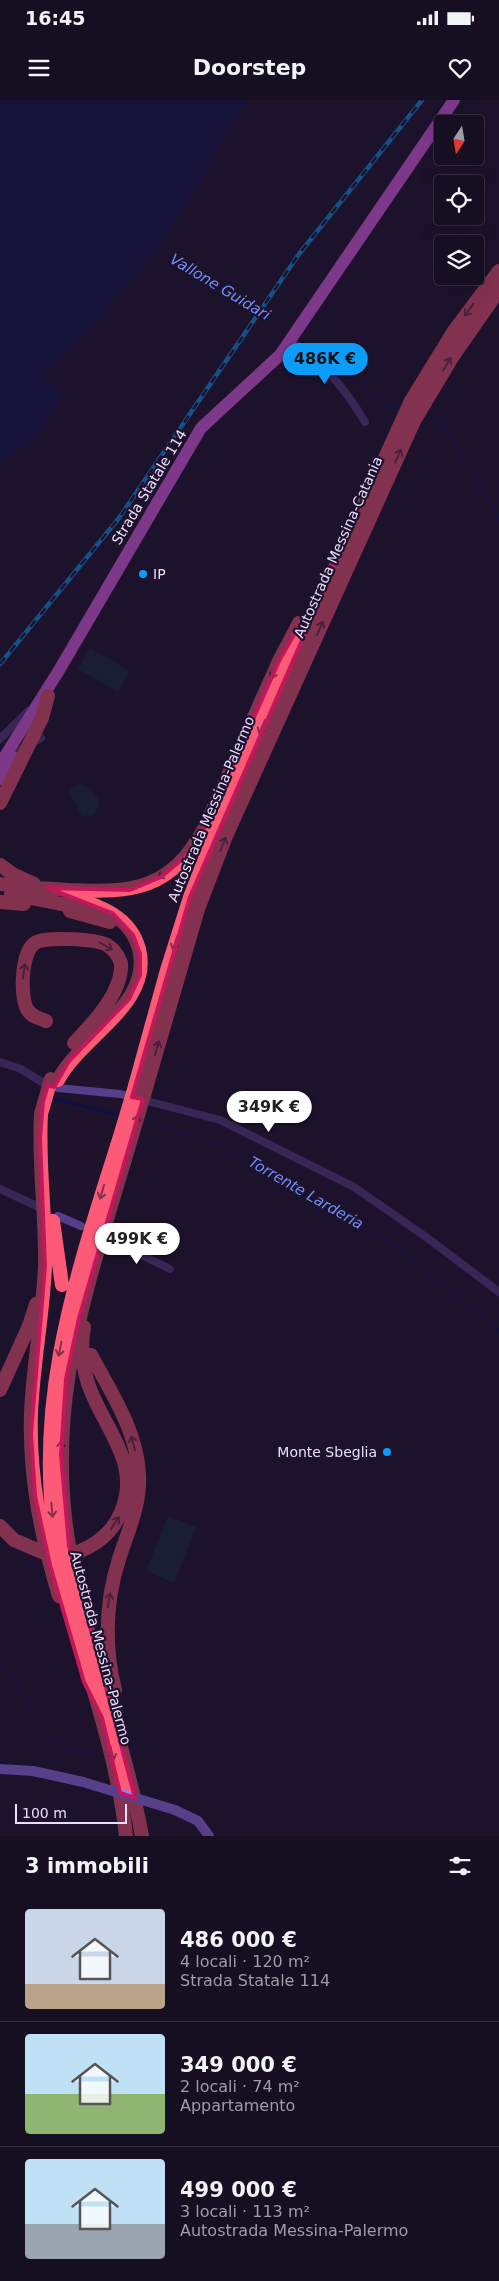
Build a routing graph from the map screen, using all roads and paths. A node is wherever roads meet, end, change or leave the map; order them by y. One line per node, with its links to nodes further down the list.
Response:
1 (454, 100): 4 (main road, Strada Statale 114)
2 (499, 271): 5 (highway, one-way to 5)
3 (499, 290): 5 (highway, one-way to 3)
4 (293, 337): 7 (street); 10 (main road, Strada Statale 114)
5 (417, 404): 6 (highway)
6 (409, 418): 8 (highway, Autostrada Messina-Catania); 9 (highway, Autostrada Messina-Catania, one-way to 6)
7 (365, 422)
8 (340, 553): 9 (highway, Autostrada Messina-Catania); 19 (highway, one-way to 19)
9 (287, 685): 28 (highway, Autostrada Messina-Palermo, bridge)
10 (45, 695): 12 (highway); 13 (main road, Strada Statale 114); 13 (street)
11 (41, 738): 12 (street); 16 (highway)
12 (28, 746): 13 (street); 16 (highway)
13 (5, 749): 14 (street); 15 (main road, Strada Statale 114)
14 (0, 775)
15 (0, 779)
16 (0, 803)
17 (0, 865): 19 (highway)
18 (0, 884): 19 (highway)
19 (48, 888): 26 (highway)
20 (0, 892): 22 (highway)
21 (0, 902): 22 (highway)
22 (110, 922): 24 (highway)
23 (46, 1021): 24 (highway, one-way to 24)
24 (82, 1034): 26 (highway)
25 (0, 1062): 37 (street)
26 (54, 1080): 27 (highway, bridge)
27 (45, 1114): 35 (highway); 36 (highway)
28 (123, 1151): 42 (highway, one-way to 28); 43 (highway, Autostrada Messina-Palermo, one-way to 43); 45 (highway, Autostrada Messina-Palermo, one-way to 28)
29 (0, 1189): 30 (street)
30 (41, 1208)
31 (58, 1216): 32 (street)
32 (81, 1226)
33 (113, 1241): 34 (street)
34 (170, 1268)
35 (44, 1276): 39 (highway); 43 (highway)
36 (62, 1284)
37 (499, 1292)
38 (91, 1355): 45 (highway, one-way to 38)
39 (0, 1390)
40 (0, 1526): 41 (highway)
41 (42, 1552)
42 (78, 1552)
43 (102, 1718): 46 (highway, Autostrada Messina-Palermo, one-way to 46)
44 (0, 1769): 48 (street, bridge)
45 (129, 1769): 47 (highway, Autostrada Messina-Palermo)
46 (126, 1836)
47 (142, 1836)
48 (210, 1836)

